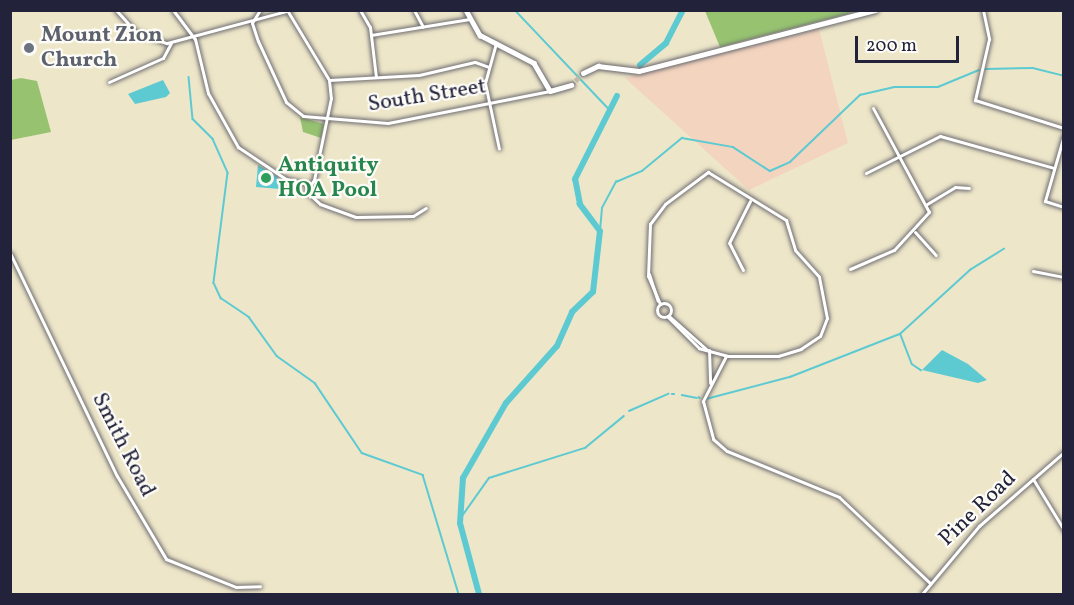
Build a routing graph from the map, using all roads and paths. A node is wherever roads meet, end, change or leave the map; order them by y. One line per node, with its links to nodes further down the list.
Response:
1 (116, 10): 18 (street)
2 (173, 10): 11 (street)
3 (185, 10): 11 (street)
4 (260, 10): 13 (street)
5 (414, 10): 14 (street)
6 (466, 10): 12 (street)
7 (875, 10): 20 (street)
8 (983, 10): 29 (street)
9 (289, 11): 13 (street); 22 (street)
10 (361, 11): 15 (street)
11 (179, 15): 16 (street)
12 (470, 19): 14 (street); 17 (street)
13 (252, 23): 16 (street); 28 (street, South Street)
14 (423, 27): 15 (street)
15 (371, 34): 21 (street)
16 (195, 39): 18 (street); 35 (street)
17 (496, 41): 19 (street); 25 (street)
18 (171, 43): 23 (street)
19 (489, 67): 21 (street); 26 (street)
20 (583, 73)
21 (376, 77): 22 (street)
22 (329, 81): 28 (street)
23 (109, 82)
24 (571, 85): 25 (street, South Street)
25 (550, 91): 26 (street, South Street)
26 (488, 104): 28 (street, South Street); 31 (street)
27 (873, 108): 32 (street)
28 (327, 122): 35 (street)
29 (1064, 128)
30 (1064, 135): 33 (street)
31 (499, 149)
32 (900, 155): 33 (street); 34 (street); 38 (street)
33 (1054, 168): 39 (street)
34 (866, 173)
35 (311, 185): 40 (street)
36 (969, 188): 38 (street)
37 (750, 201): 45 (street); 48 (street); 51 (street)
38 (927, 204): 41 (street)
39 (1064, 207)
40 (426, 208)
41 (915, 232): 43 (street); 44 (street)
42 (10, 253): 57 (street, Smith Road)
43 (936, 255)
44 (850, 269)
45 (743, 270)
46 (1033, 271): 47 (street)
47 (1064, 277)
48 (659, 303): 49 (street); 49 (street)
49 (668, 316): 50 (street)
50 (708, 350): 51 (street); 52 (street)
51 (726, 356): 52 (street)
52 (710, 383): 56 (street)
53 (1064, 452): 54 (street, Pine Road)
54 (1033, 478): 55 (street); 56 (street, Pine Road)
55 (1064, 530)
56 (930, 583): 58 (street, Pine Road)
57 (260, 586)
58 (922, 594)

